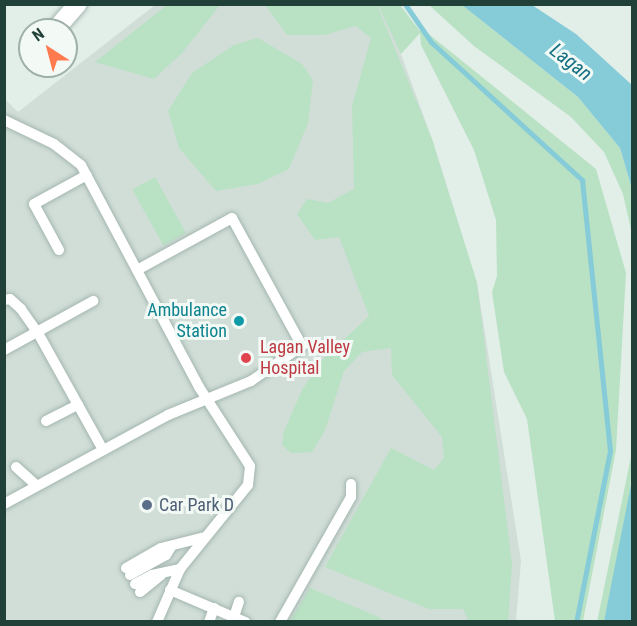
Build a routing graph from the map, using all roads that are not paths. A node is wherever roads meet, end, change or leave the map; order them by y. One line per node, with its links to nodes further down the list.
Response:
1 (78, 4): 2 (street)
2 (66, 18)
3 (4, 120): 4 (lane)
4 (87, 175): 5 (lane); 6 (lane)
5 (58, 250)
6 (137, 270): 11 (lane); 11 (lane)
7 (4, 300): 9 (lane)
8 (93, 301): 9 (lane)
9 (38, 333): 10 (lane); 12 (lane)
10 (4, 350)
11 (207, 399): 14 (lane); 19 (lane)
12 (78, 405): 13 (lane); 14 (lane)
13 (46, 421)
14 (103, 450): 17 (lane)
15 (16, 467): 17 (lane)
16 (351, 484): 27 (lane)
17 (37, 486): 18 (lane)
18 (4, 504)
19 (205, 537): 20 (lane); 20 (lane)
20 (180, 569): 21 (lane)
21 (170, 590): 23 (lane); 25 (lane)
22 (239, 602): 24 (lane)
23 (214, 609): 24 (lane); 26 (lane)
24 (240, 619)
25 (157, 621)
26 (209, 621)
27 (280, 621)

